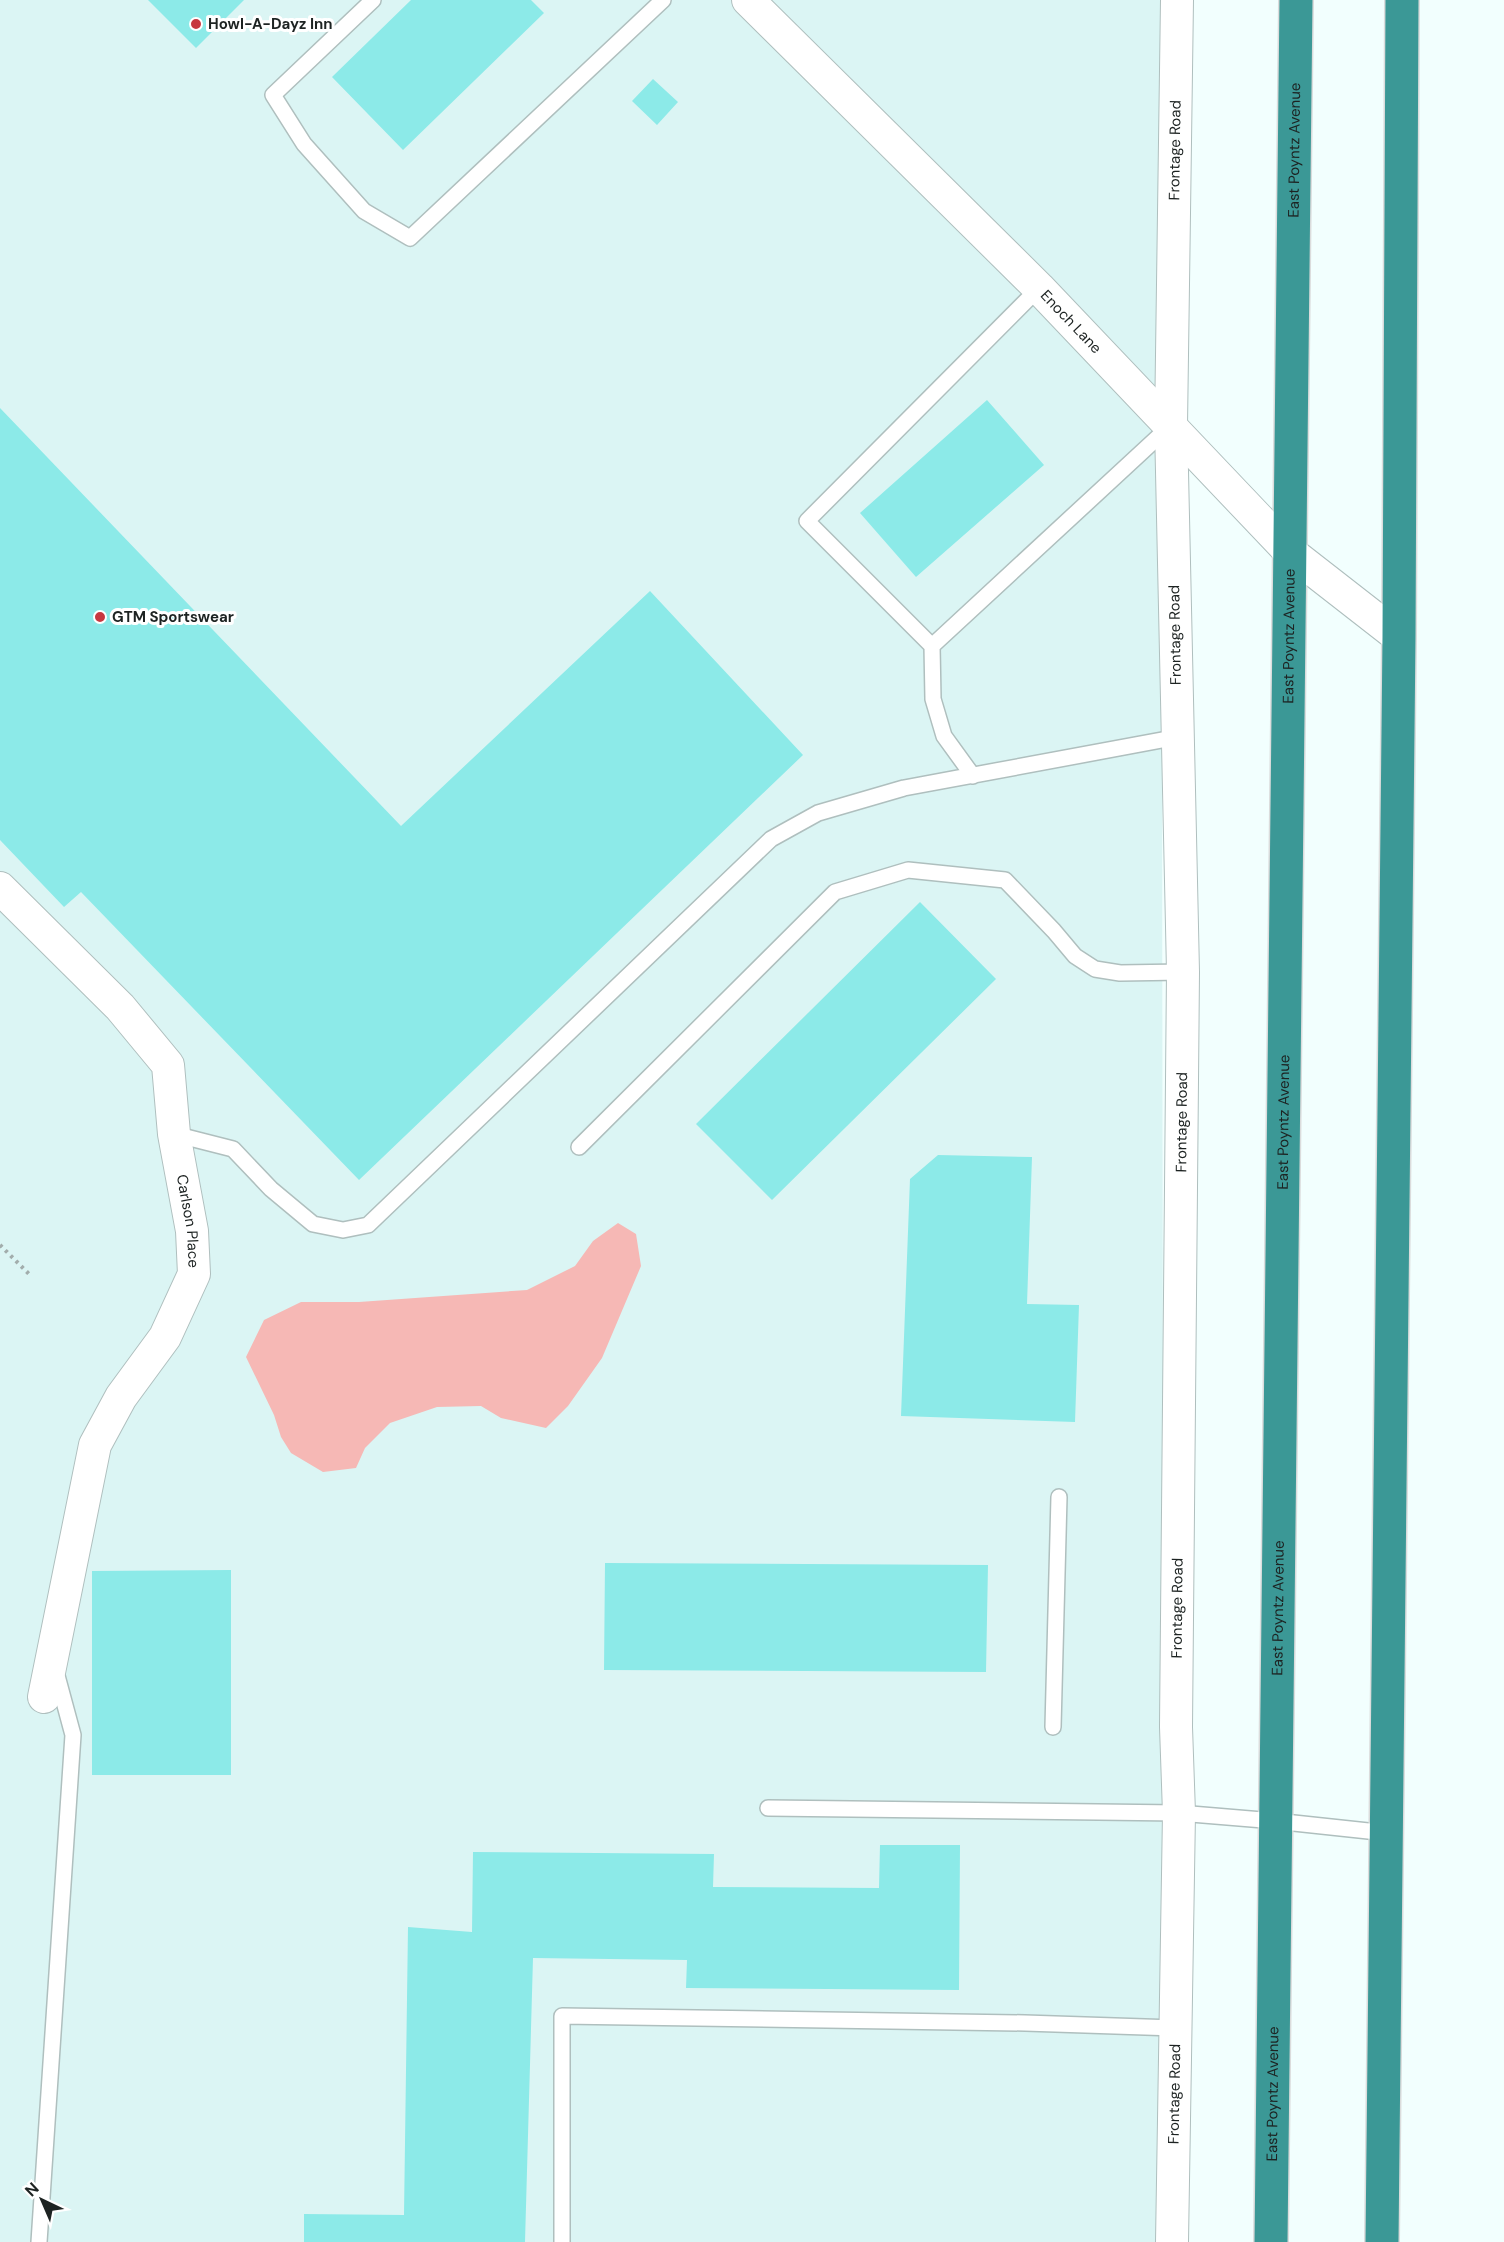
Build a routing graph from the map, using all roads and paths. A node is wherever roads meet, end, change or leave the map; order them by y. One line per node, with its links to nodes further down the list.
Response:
1 (373, 0): 2 (lane)
2 (663, 0)
3 (748, 0): 7 (street, Enoch Lane)
4 (1178, 0): 8 (street, Frontage Road)
5 (1296, 0): 9 (highway, East Poyntz Avenue)
6 (1402, 0): 10 (highway)
7 (1039, 288): 8 (street, Enoch Lane); 11 (lane)
8 (1171, 426): 9 (street, Enoch Lane); 11 (lane); 12 (street, Frontage Road)
9 (1290, 552): 10 (street, Enoch Lane); 26 (highway, East Poyntz Avenue)
10 (1399, 638): 27 (highway)
11 (932, 646): 13 (lane)
12 (1178, 737): 13 (lane); 15 (street, Frontage Road)
13 (973, 776): 16 (lane)
14 (0, 888): 16 (street, Carlson Place)
15 (1183, 972): 17 (lane); 25 (street, Frontage Road)
16 (174, 1134): 21 (street, Carlson Place)
17 (579, 1147)
18 (0, 1245): 19 (path)
19 (29, 1274)
20 (1059, 1497): 23 (lane)
21 (52, 1658): 22 (street, Carlson Place); 29 (lane)
22 (44, 1697)
23 (1053, 1727)
24 (768, 1808): 25 (lane)
25 (1179, 1813): 26 (lane); 28 (street, Frontage Road)
26 (1275, 1821): 27 (lane); 32 (highway, East Poyntz Avenue)
27 (1387, 1833): 33 (highway)
28 (1175, 2028): 30 (lane); 31 (street, Frontage Road)
29 (39, 2242)
30 (562, 2242)
31 (1172, 2242)
32 (1271, 2242)
33 (1382, 2242)

